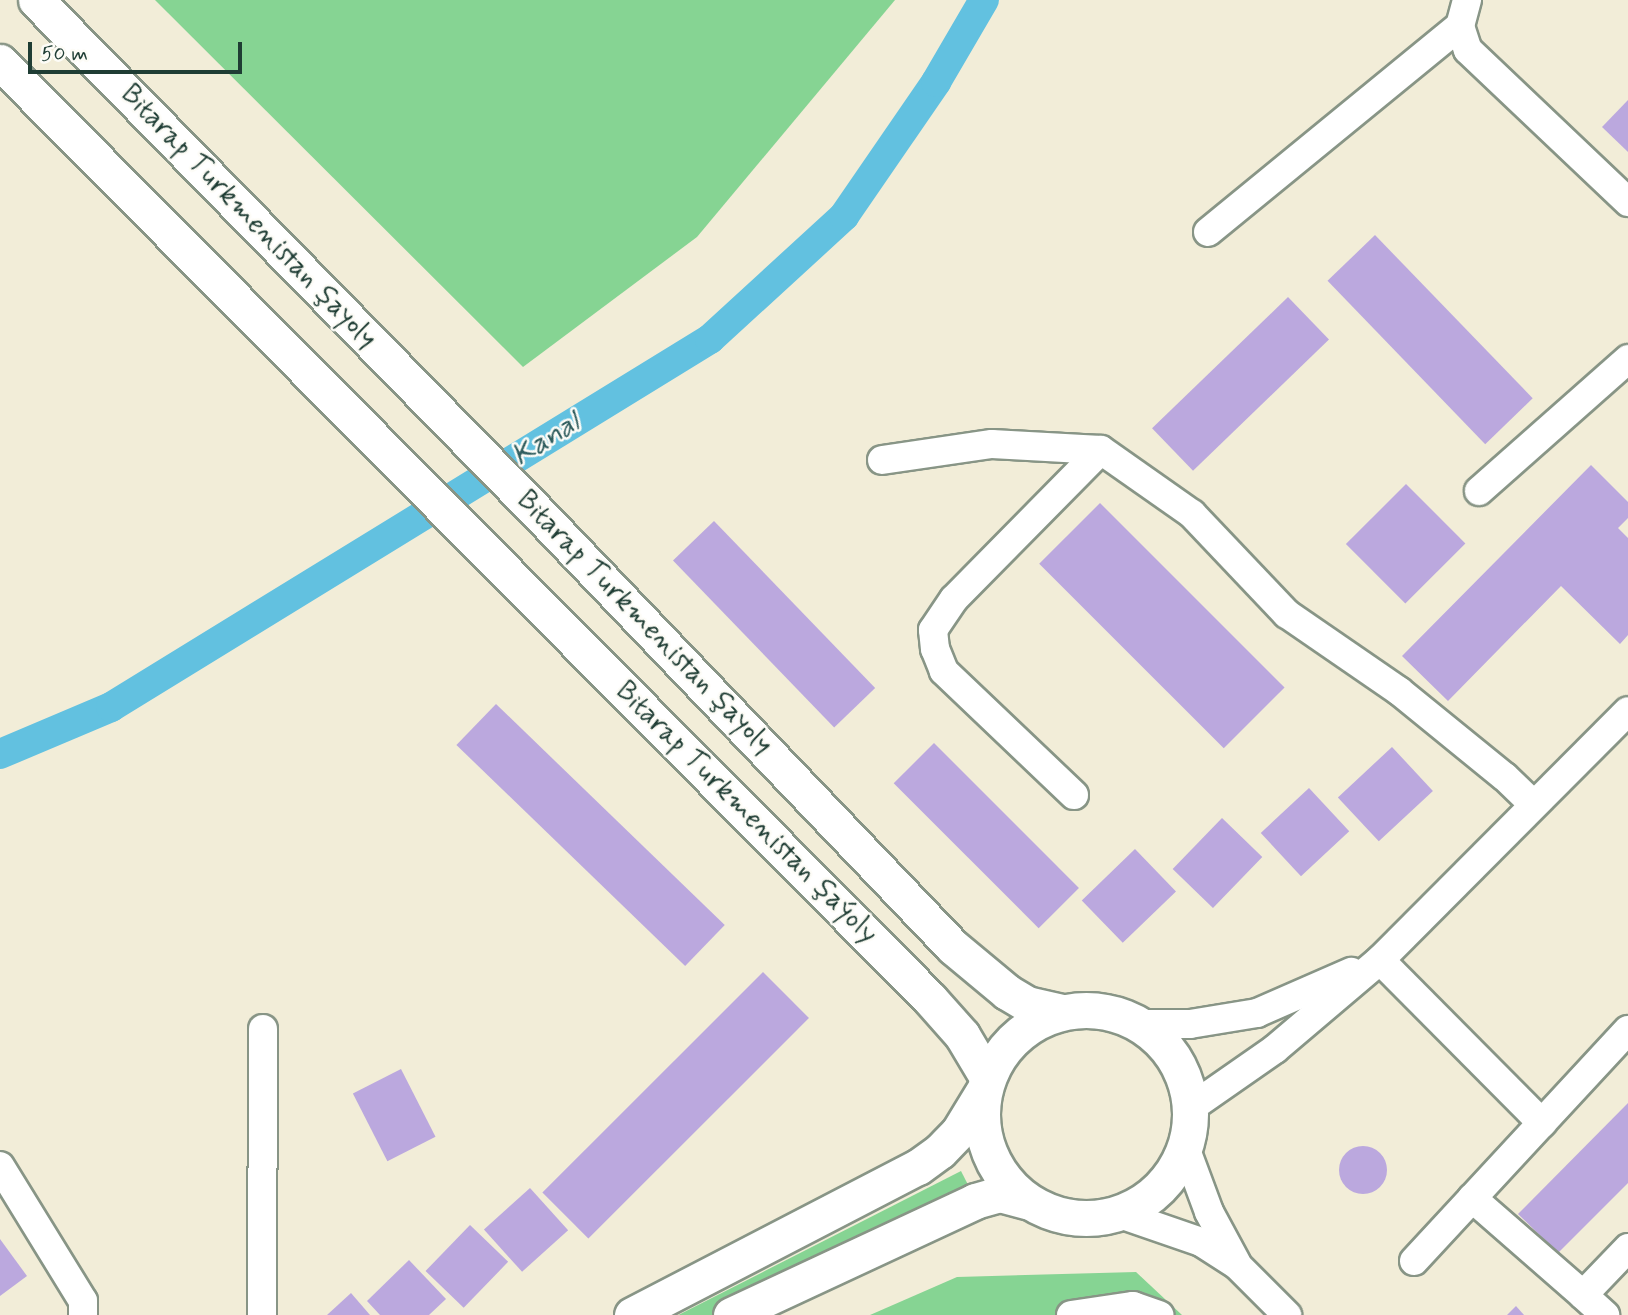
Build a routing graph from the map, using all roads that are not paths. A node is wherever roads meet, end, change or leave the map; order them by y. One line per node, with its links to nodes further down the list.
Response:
1 (36, 0): 14 (main road, Bitarap Turkmenistan şayoly)
2 (1463, 13): 4 (street); 5 (street)
3 (0, 62): 18 (main road, Bitarap Turkmenistan şaýoly)
4 (1628, 202)
5 (1208, 232)
6 (1628, 359): 9 (street)
7 (1101, 450): 8 (street); 11 (street); 12 (street)
8 (882, 460)
9 (1479, 491)
10 (1628, 711): 12 (street)
11 (1074, 795)
12 (1534, 805): 13 (street)
13 (1380, 960): 15 (street); 19 (street); 20 (street)
14 (1061, 1012): 15 (main road); 18 (main road)
15 (1139, 1024): 19 (main road)
16 (263, 1029): 31 (street)
17 (1628, 1030): 20 (street)
18 (986, 1083): 24 (main road); 32 (main road)
19 (1189, 1109): 21 (main road)
20 (1542, 1122): 23 (street)
21 (1185, 1147): 25 (main road); 28 (street)
22 (0, 1166): 30 (street)
23 (1472, 1198): 27 (street); 29 (street)
24 (1027, 1201): 25 (main road); 33 (main road)
25 (1117, 1213): 28 (street)
26 (1628, 1248): 29 (street)
27 (1414, 1261)
28 (1237, 1265): 36 (street)
29 (1583, 1295): 37 (street)
30 (83, 1315)
31 (262, 1315)
32 (632, 1315)
33 (731, 1315)
34 (1071, 1315): 35 (street)
35 (1160, 1315)
36 (1287, 1315)
37 (1605, 1315)

